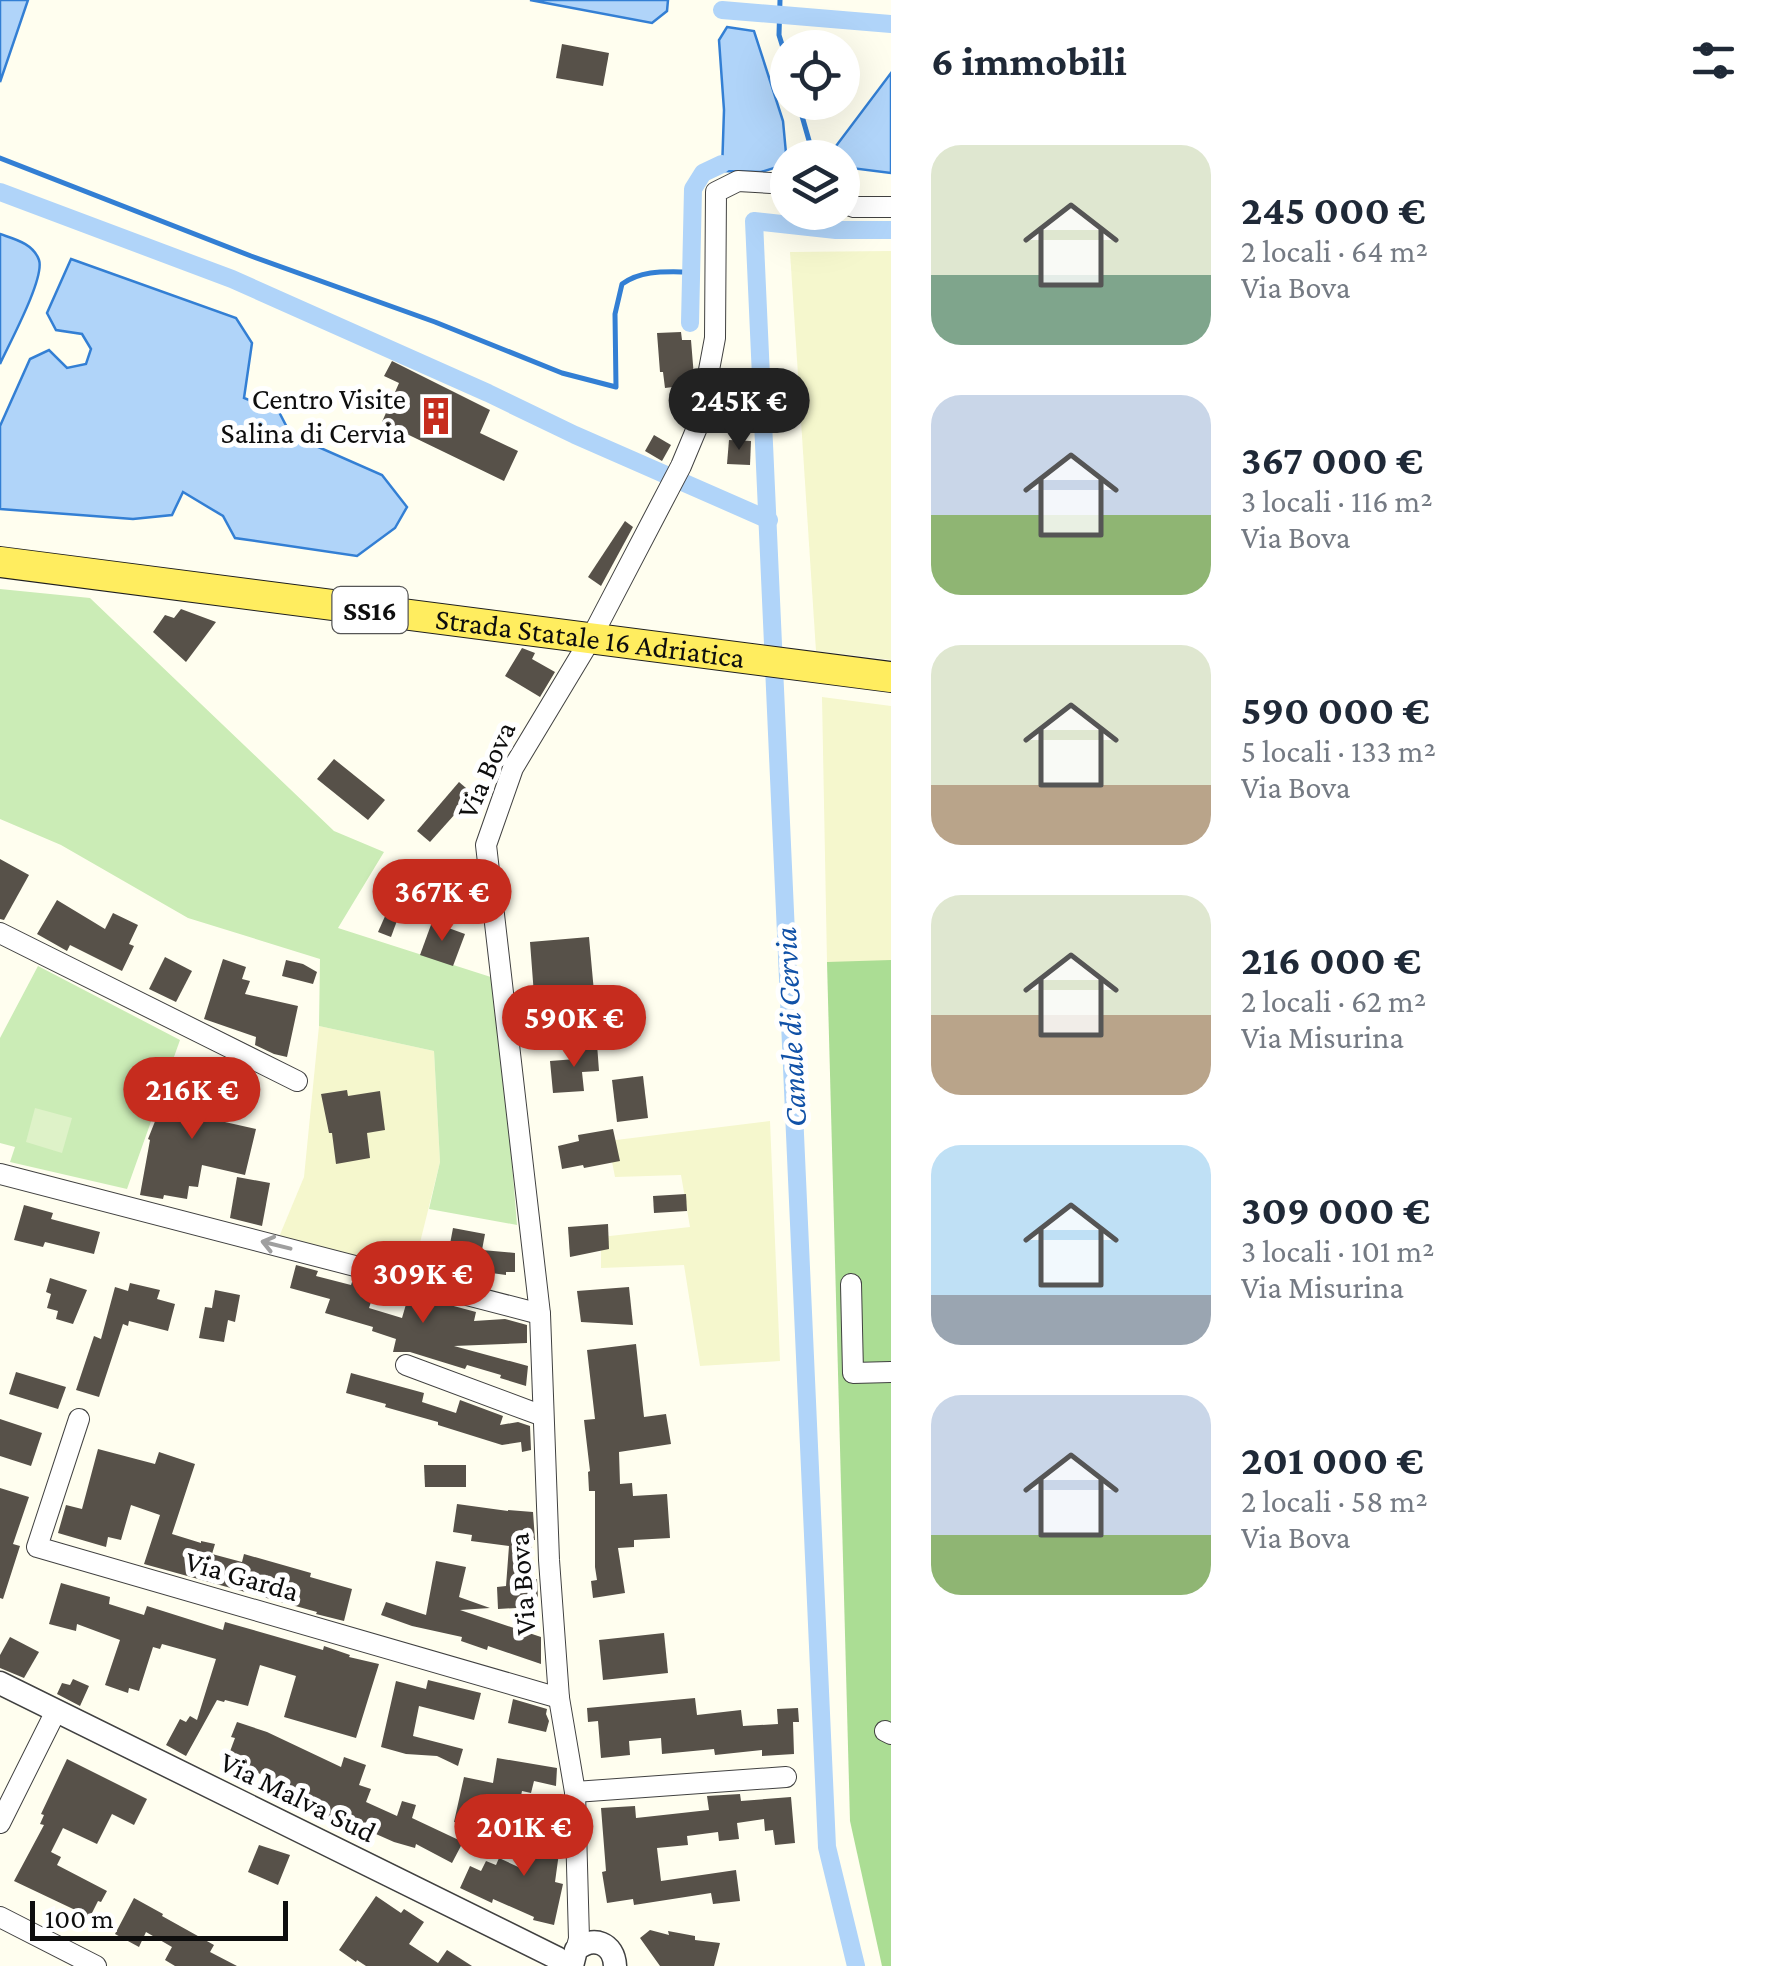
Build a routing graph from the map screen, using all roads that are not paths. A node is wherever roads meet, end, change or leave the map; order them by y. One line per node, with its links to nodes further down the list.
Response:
1 (770, 183): 5 (street, Via Bova)
2 (860, 206): 3 (street)
3 (891, 207)
4 (0, 562): 5 (main road, Strada Statale 16 Adriatica / SS16)
5 (590, 640): 6 (main road, Strada Statale 16 Adriatica / SS16); 11 (street, Via Bova)
6 (891, 677)
7 (0, 933): 8 (street)
8 (297, 1081)
9 (0, 1174): 11 (street, one-way to 9)
10 (851, 1284): 13 (street)
11 (540, 1314): 14 (street, Via Bova)
12 (406, 1365): 14 (street)
13 (891, 1372)
14 (543, 1416): 17 (street, Via Bova)
15 (79, 1419): 17 (street, Via Garda)
16 (0, 1683): 18 (street, Via Malva Sud)
17 (559, 1698): 20 (street, Via Bova)
18 (56, 1711): 21 (street); 25 (street, Via Malva Sud)
19 (786, 1777): 20 (street)
20 (575, 1792): 22 (street, Via Bova)
21 (0, 1823)
22 (578, 1902): 24 (street); 25 (street, Via Bova)
23 (0, 1916): 26 (street)
24 (612, 1960): 25 (street)
25 (572, 1961)
26 (96, 1966)

